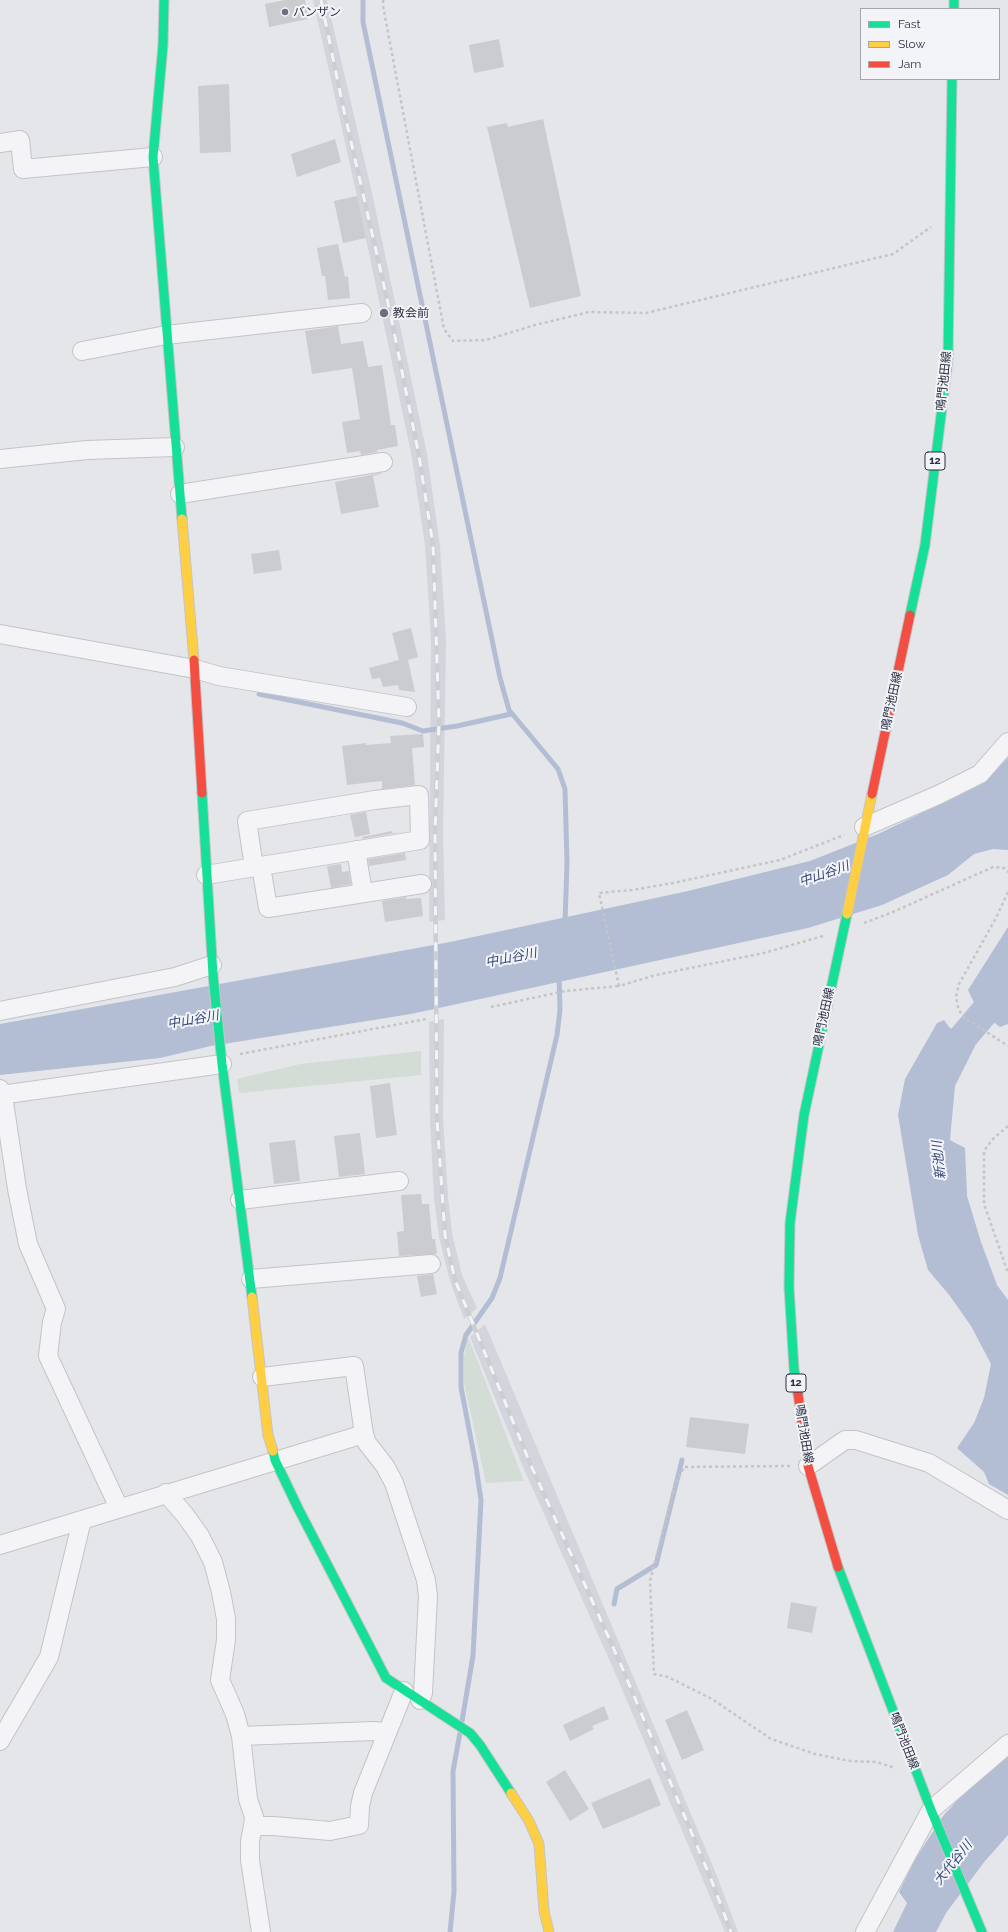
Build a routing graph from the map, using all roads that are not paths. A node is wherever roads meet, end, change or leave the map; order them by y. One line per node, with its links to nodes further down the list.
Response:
1 (164, 0): 4 (street)
2 (952, 80): 16 (street, 鳴門池田線 / 12)
3 (0, 143): 4 (street)
4 (153, 157): 6 (street)
5 (362, 313): 6 (street)
6 (166, 335): 7 (street); 8 (street)
7 (82, 351)
8 (175, 447): 9 (street); 11 (street)
9 (0, 459)
10 (383, 462): 11 (street)
11 (180, 494): 13 (street)
12 (0, 634): 13 (street)
13 (195, 669): 14 (street); 19 (street)
14 (407, 707)
15 (1008, 742): 16 (street)
16 (863, 832): 33 (street, 鳴門池田線 / 12)
17 (356, 850): 18 (street); 18 (street); 21 (street)
18 (258, 867): 19 (street); 21 (street)
19 (206, 875): 22 (street)
20 (422, 884): 21 (street)
21 (363, 893)
22 (212, 970): 23 (street); 24 (street)
23 (0, 1011)
24 (222, 1058): 25 (street); 27 (street)
25 (1, 1093): 35 (street)
26 (399, 1181): 27 (street)
27 (240, 1200): 29 (street)
28 (431, 1264): 29 (street)
29 (251, 1279): 30 (street)
30 (262, 1377): 31 (street); 32 (street)
31 (364, 1434): 32 (street); 40 (street)
32 (275, 1460): 34 (street); 39 (street)
33 (808, 1466): 36 (street); 45 (street, 鳴門池田線 / 12)
34 (166, 1493): 35 (street); 42 (street)
35 (119, 1508): 37 (street)
36 (1008, 1510)
37 (82, 1520): 38 (street); 43 (street)
38 (0, 1545)
39 (404, 1691): 40 (street); 41 (street)
40 (420, 1700): 48 (street)
41 (388, 1732): 42 (street); 46 (street)
42 (240, 1736): 46 (street)
43 (0, 1741)
44 (1008, 1744): 45 (street)
45 (934, 1816): 49 (street); 50 (street, 鳴門池田線 / 12)
46 (253, 1826): 47 (street)
47 (261, 1932)
48 (549, 1932)
49 (865, 1932)
50 (982, 1932)

